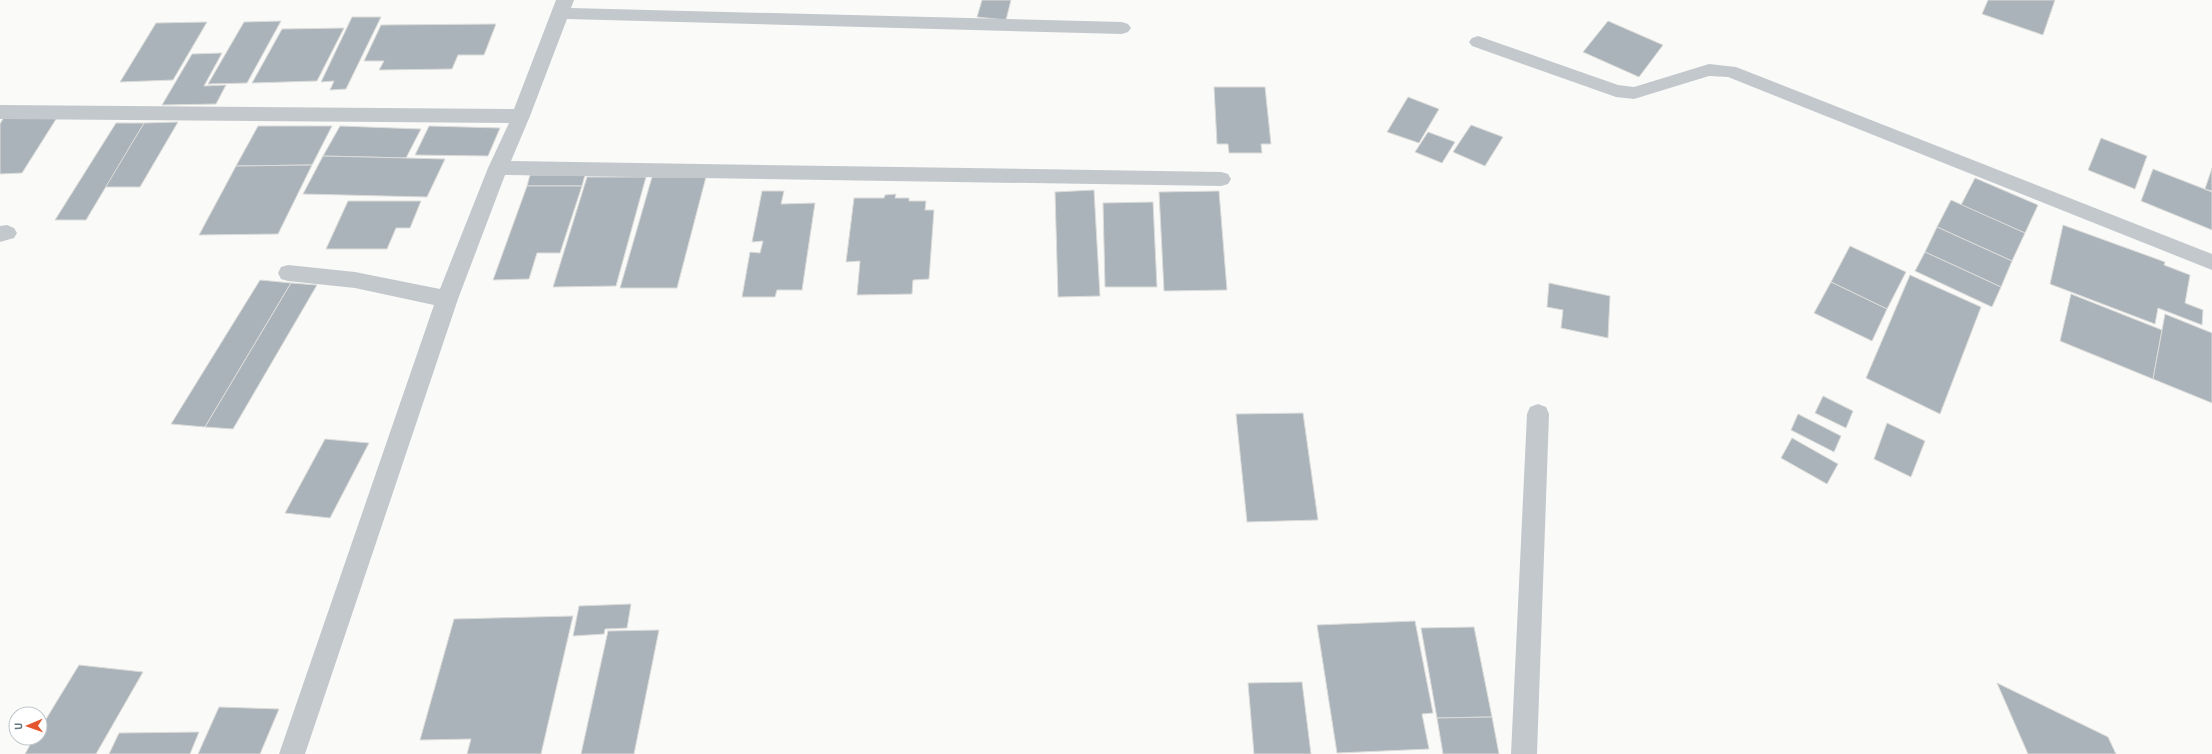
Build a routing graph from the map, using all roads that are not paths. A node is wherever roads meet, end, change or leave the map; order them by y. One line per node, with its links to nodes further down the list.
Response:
1 (562, 6): 2 (street); 5 (street)
2 (1122, 28)
3 (1478, 42): 8 (street)
4 (0, 112): 5 (street)
5 (521, 116): 6 (street)
6 (498, 168): 7 (street); 10 (street)
7 (1221, 179)
8 (2212, 262)
9 (288, 273): 10 (street)
10 (448, 299): 12 (street)
11 (1538, 414): 13 (street)
12 (292, 754)
13 (1524, 754)

